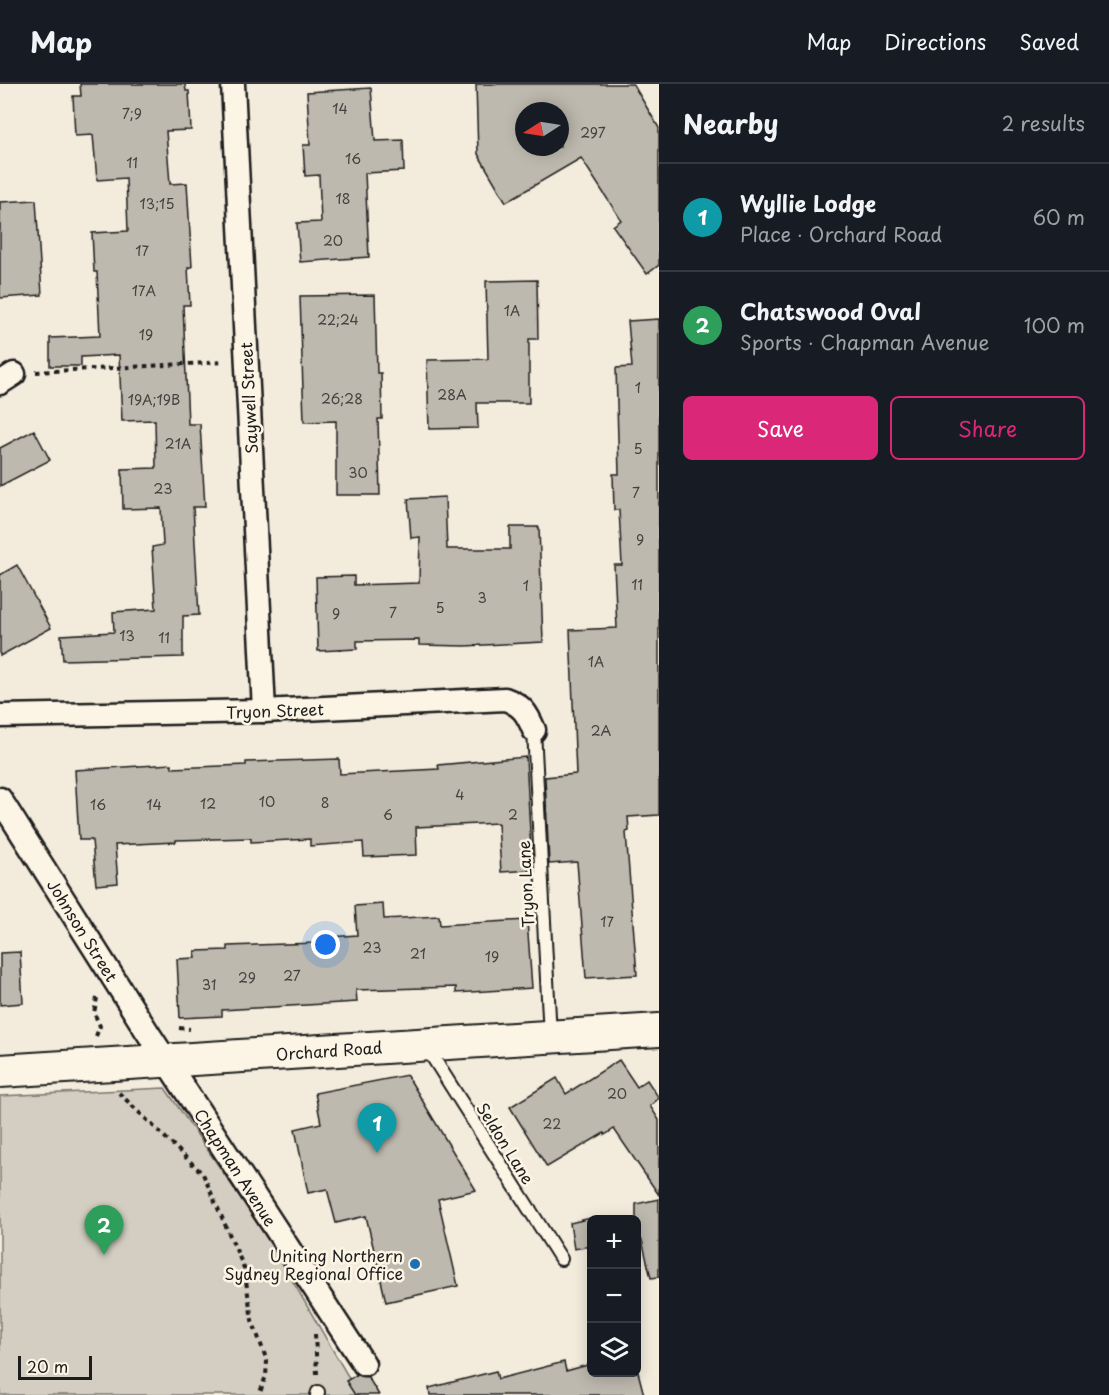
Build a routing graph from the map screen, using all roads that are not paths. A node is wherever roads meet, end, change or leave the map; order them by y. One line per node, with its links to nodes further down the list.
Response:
1 (233, 84): 2 (street, Saywell Street)
2 (264, 711): 3 (street, Tryon Street); 4 (street, Tryon Street)
3 (3, 721)
4 (534, 730): 7 (lane, Tryon Lane)
5 (0, 799): 9 (street, Johnson Street)
6 (659, 1030): 7 (street, Orchard Road)
7 (550, 1037): 8 (street, Orchard Road)
8 (424, 1043): 9 (street, Orchard Road); 11 (lane, Seldon Lane)
9 (167, 1060): 10 (street, Orchard Road); 12 (street, Chapman Avenue)
10 (0, 1071)
11 (561, 1259)
12 (364, 1364)

